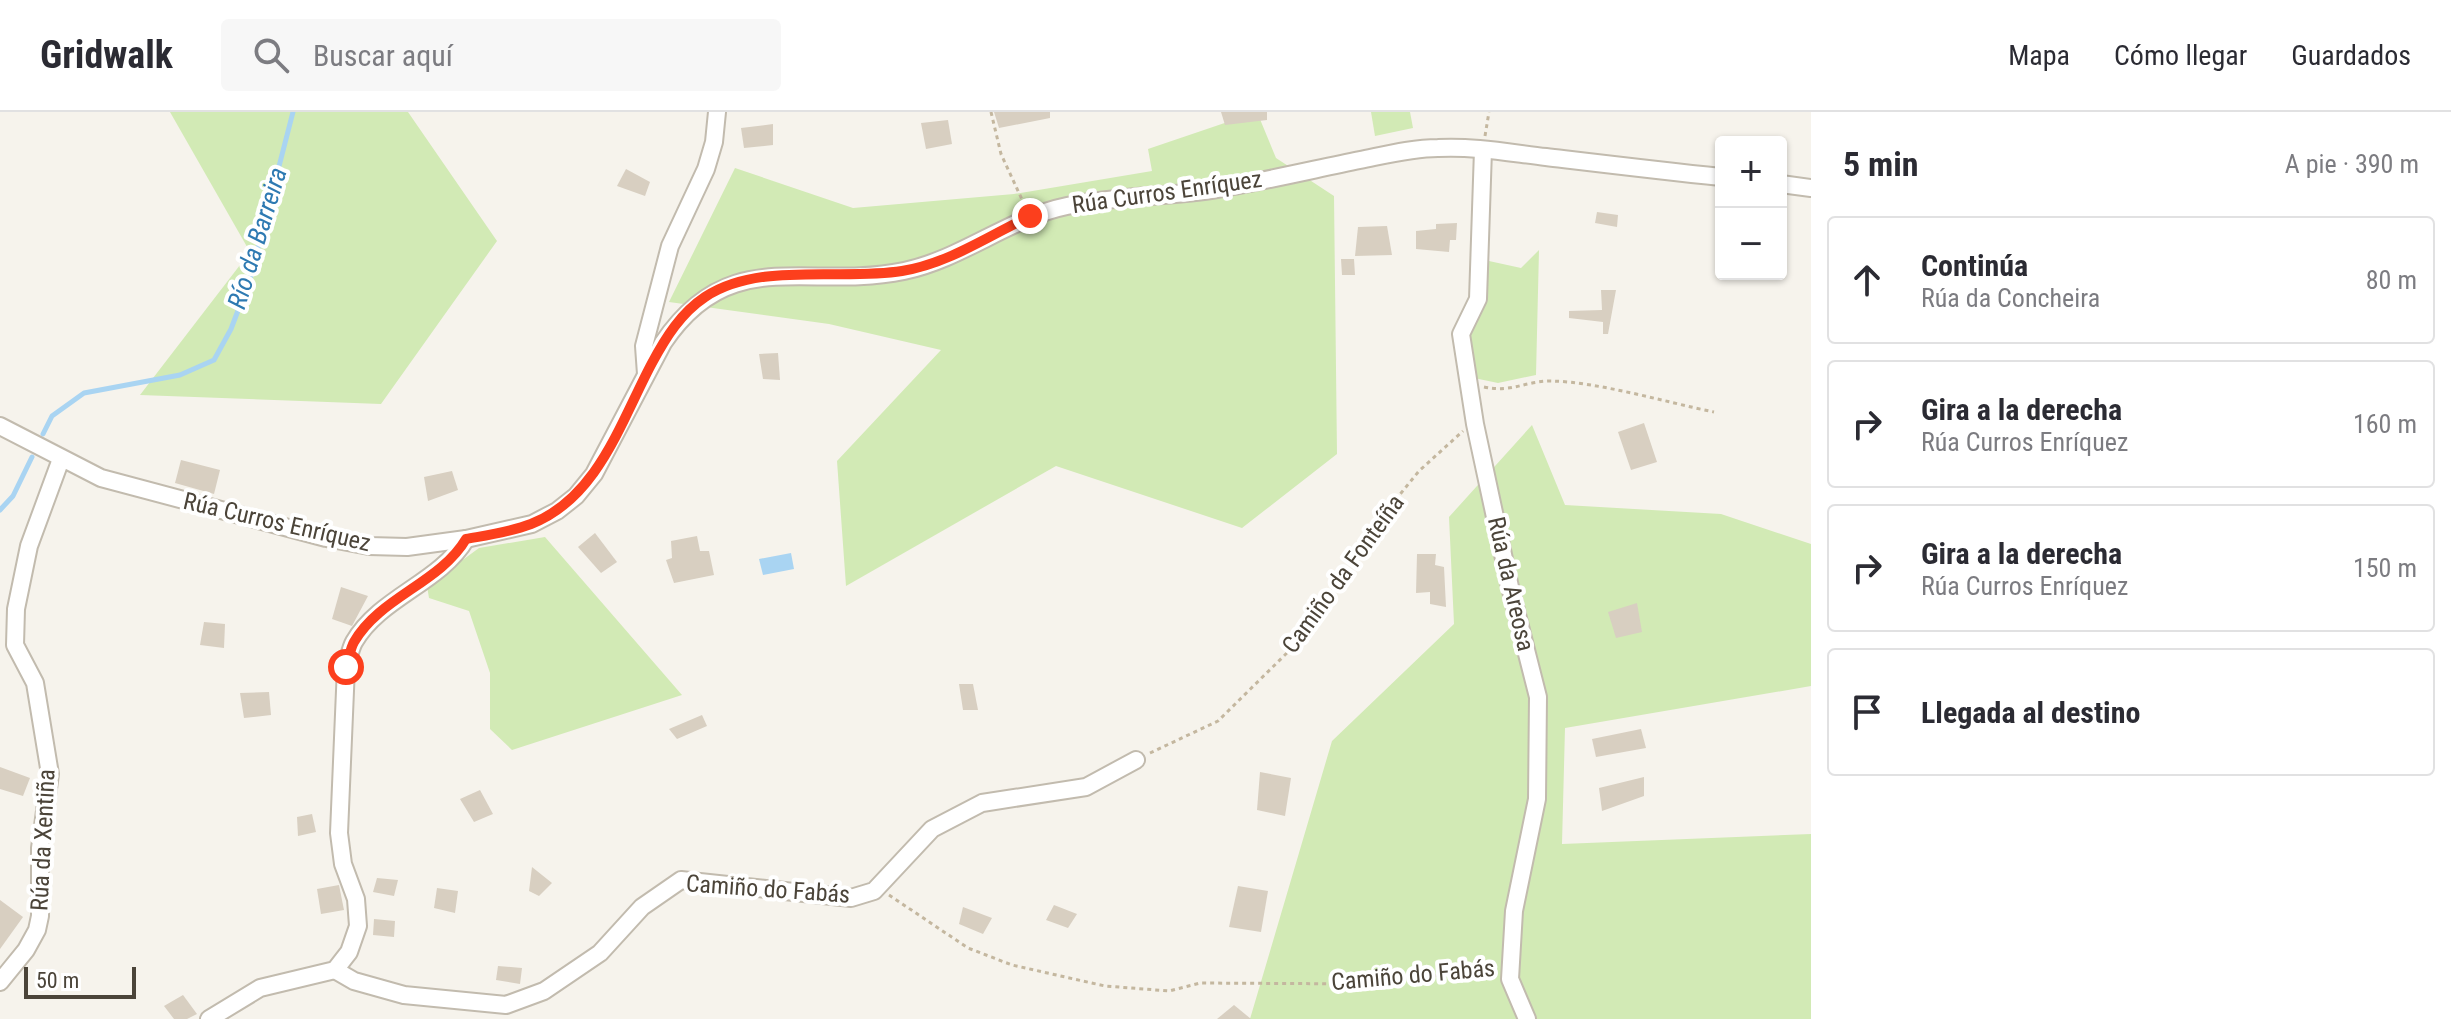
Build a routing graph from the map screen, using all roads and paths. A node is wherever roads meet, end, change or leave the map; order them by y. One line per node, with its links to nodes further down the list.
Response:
1 (717, 112): 9 (street)
2 (991, 112): 8 (path)
3 (1489, 112): 4 (path)
4 (1483, 150): 5 (street, Rúa Curros Enríquez); 8 (street, Rúa Curros Enríquez); 10 (street, Rúa da Areosa)
5 (1715, 176)
6 (1787, 185): 7 (street)
7 (1811, 188)
8 (1030, 216): 9 (street, Rúa Curros Enríquez)
9 (646, 374): 15 (street, Rúa Curros Enríquez)
10 (1469, 384): 11 (path); 12 (street, Rúa da Areosa)
11 (1714, 412)
12 (1475, 420): 16 (path, Camiño da Fonteíña); 18 (street, Rúa da Areosa)
13 (0, 426): 14 (street, Rúa Curros Enríquez)
14 (61, 459): 15 (street, Rúa Curros Enríquez); 20 (street, Rúa da Xentiña)
15 (466, 539): 19 (street)
16 (1136, 760): 17 (street)
17 (874, 891): 18 (path, Camiño do Fabás); 19 (street, Camiño do Fabás)
18 (1510, 966): 22 (street, Rúa da Areosa)
19 (335, 970): 21 (street)
20 (0, 982)
21 (209, 1019)
22 (1527, 1019)

